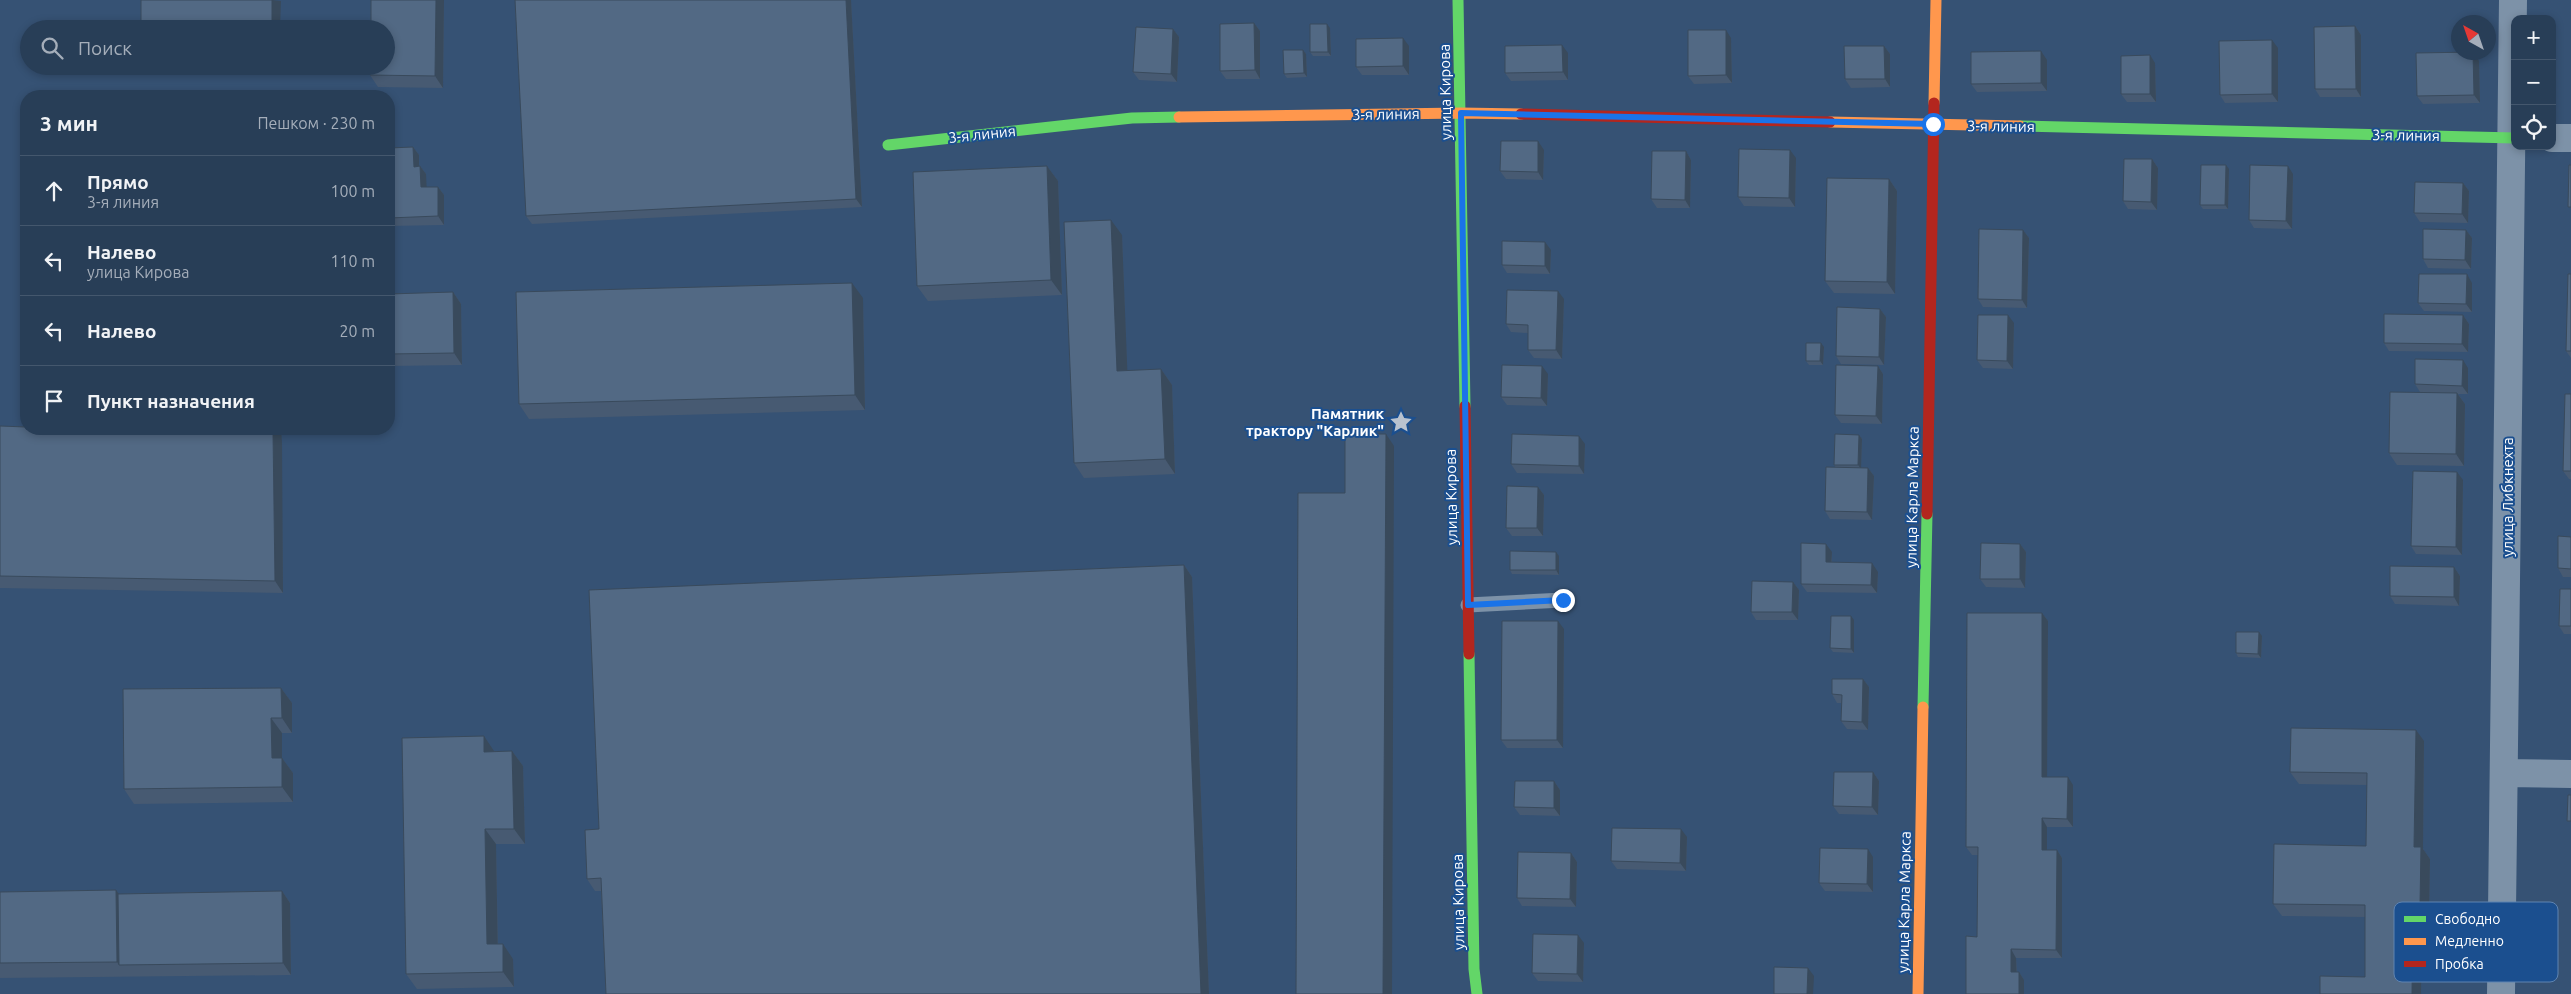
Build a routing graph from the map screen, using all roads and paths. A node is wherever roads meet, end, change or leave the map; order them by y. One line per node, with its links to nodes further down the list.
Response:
1 (1458, 0): 5 (street, улица Кирова)
2 (1936, 0): 6 (street, улица Карла Маркса)
3 (2513, 0): 4 (street, улица Либкнехта)
4 (2512, 105)
5 (1461, 113): 6 (street, 3-я линия); 10 (street, 3-я линия); 13 (street, улица Кирова)
6 (1933, 124): 7 (street, 3-я линия); 18 (street, улица Карла Маркса)
7 (2511, 138)
8 (2556, 138): 9 (street)
9 (2571, 138)
10 (888, 145)
11 (2512, 150): 14 (street, улица Либкнехта)
12 (1563, 600): 13 (lane)
13 (1468, 605): 17 (street, улица Кирова)
14 (2505, 773): 15 (street); 16 (street, улица Либкнехта)
15 (2571, 774)
16 (2503, 902)
17 (1477, 994)
18 (1918, 994)

